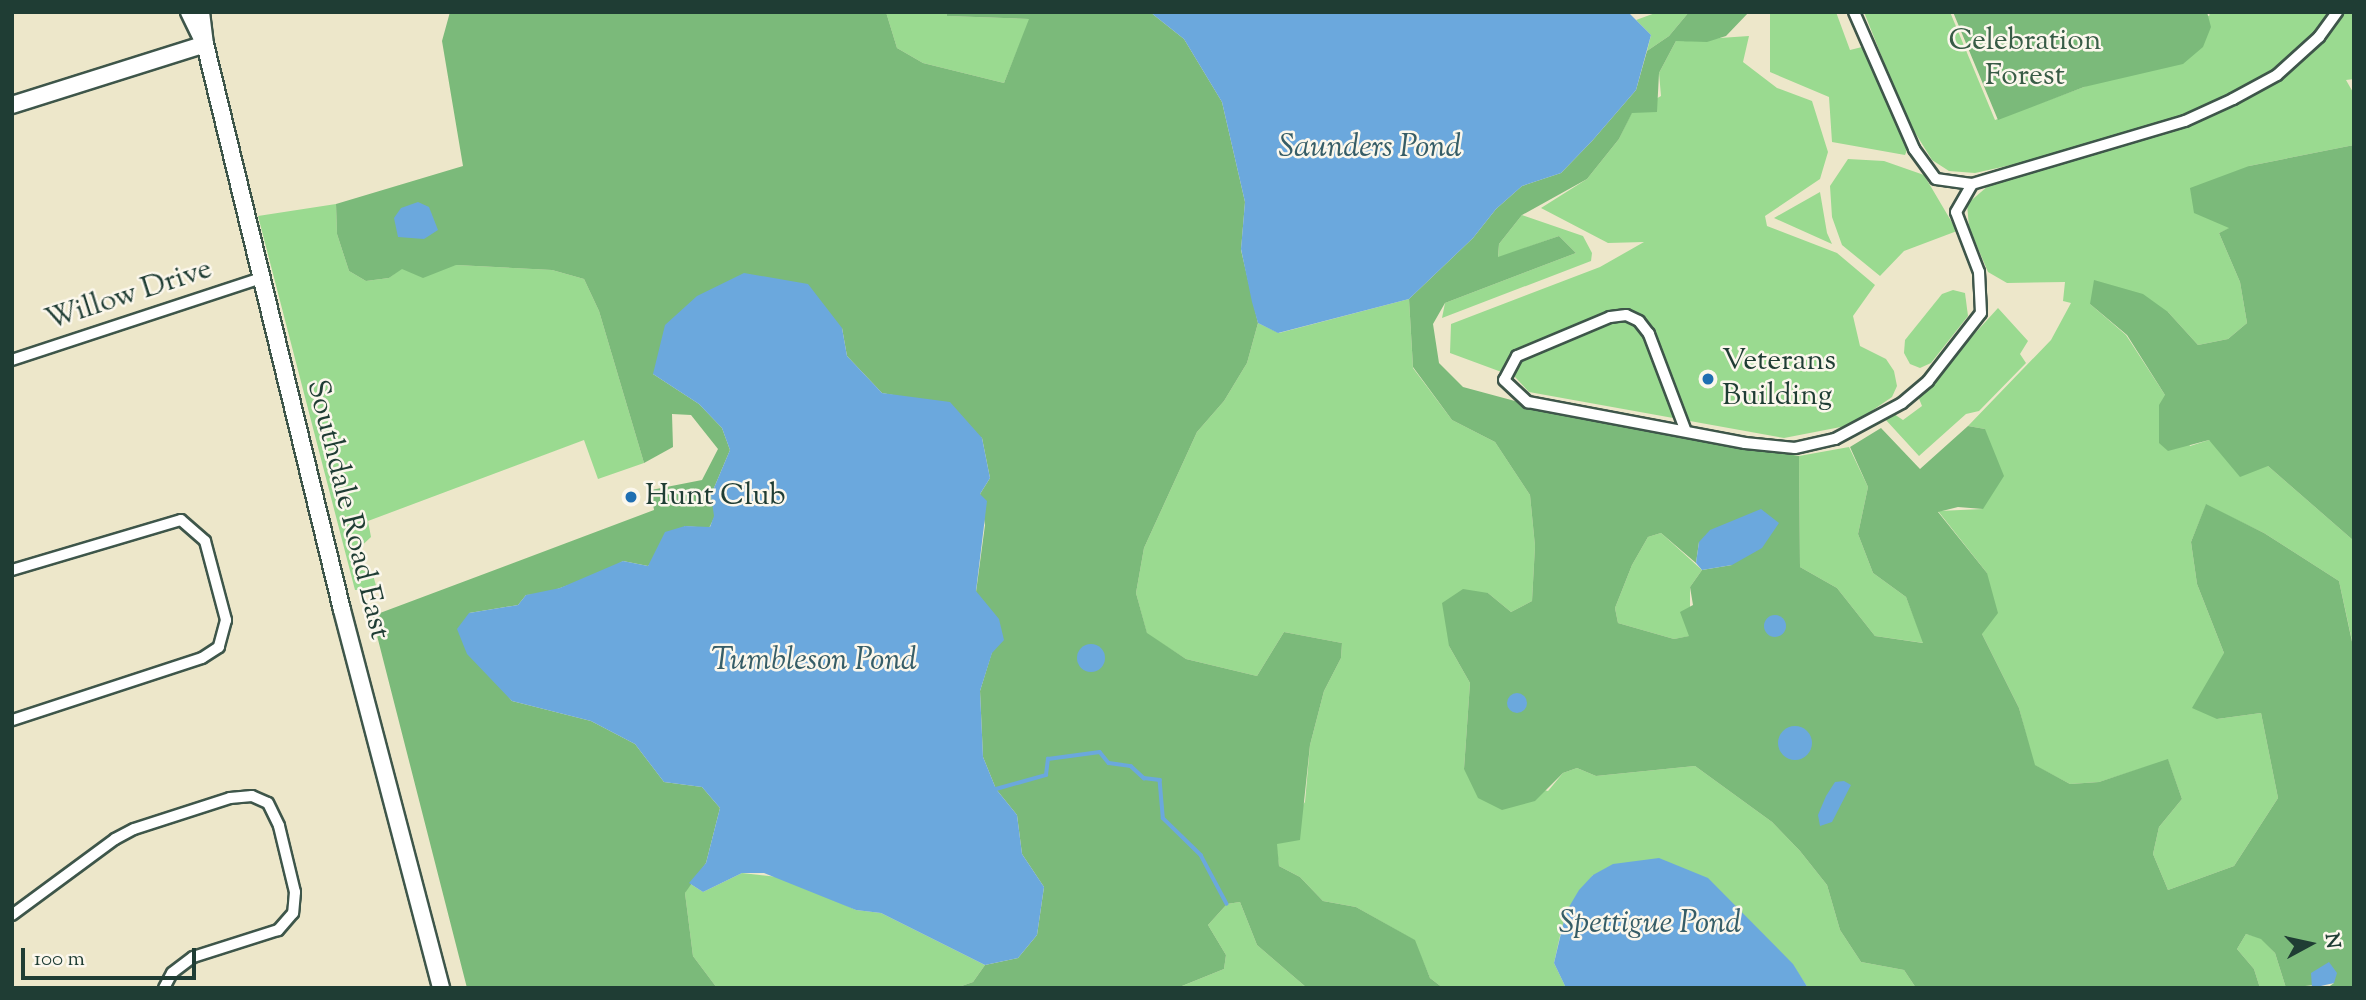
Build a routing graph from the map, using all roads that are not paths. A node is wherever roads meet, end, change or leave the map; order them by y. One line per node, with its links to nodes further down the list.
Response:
1 (189, 12): 5 (main road, Southdale Road East)
2 (201, 12): 5 (main road, Southdale Road East)
3 (1854, 12): 7 (street)
4 (2337, 12): 7 (street)
5 (205, 44): 6 (main road); 8 (main road, Southdale Road East)
6 (12, 105)
7 (1972, 184): 10 (street)
8 (262, 278): 9 (street, Willow Drive); 15 (main road, Southdale Road East)
9 (12, 360)
10 (1685, 429): 10 (street)
11 (12, 570): 12 (street)
12 (12, 720)
13 (12, 915): 14 (street)
14 (164, 988)
15 (442, 988)

